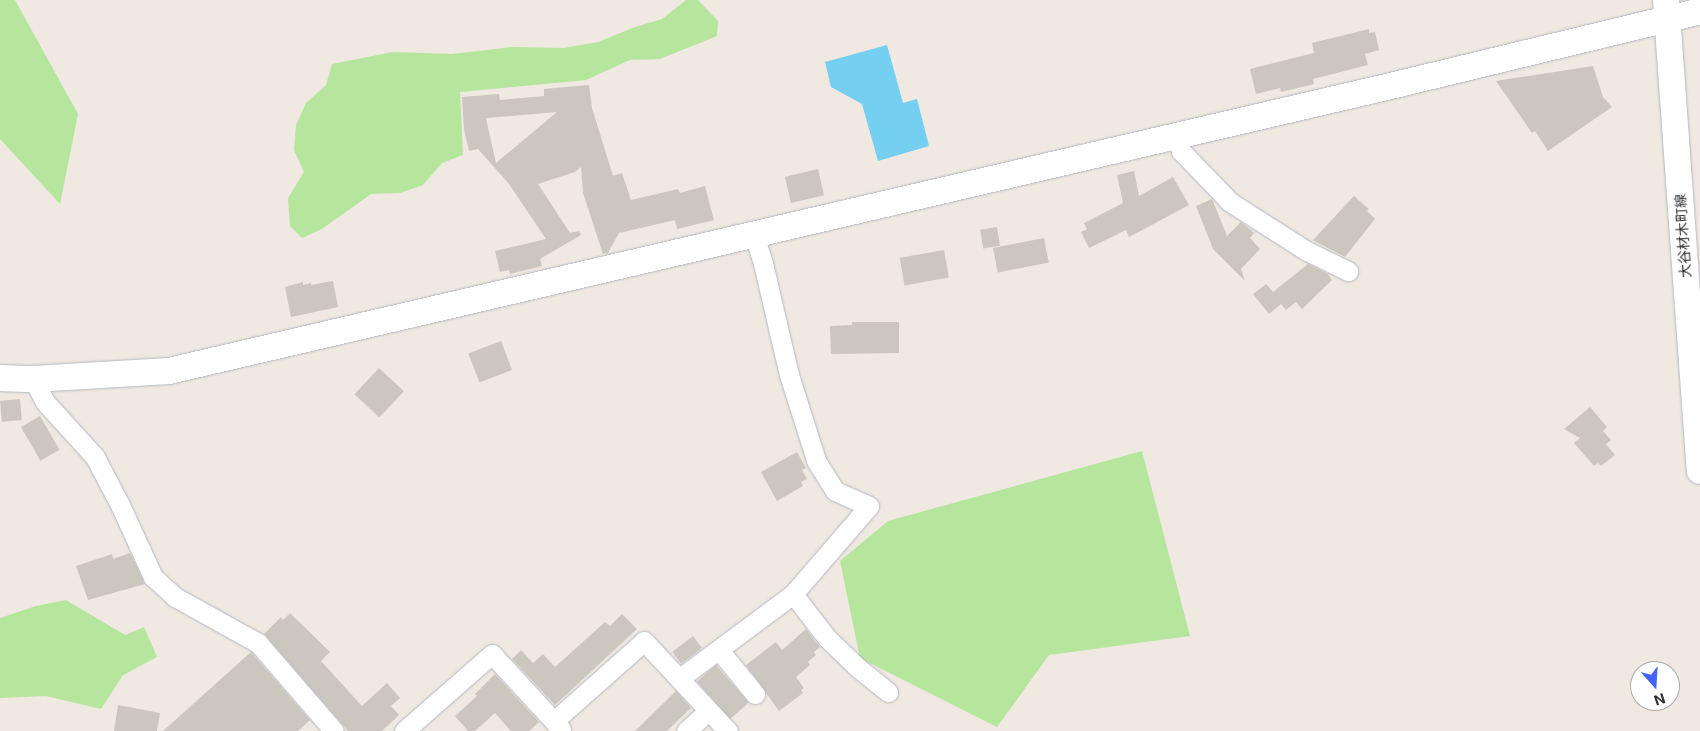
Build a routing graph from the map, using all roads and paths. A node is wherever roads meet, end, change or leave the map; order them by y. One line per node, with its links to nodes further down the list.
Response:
1 (1666, 10): 2 (street); 3 (street); 6 (street, 大谷材木町線)
2 (1700, 11)
3 (1177, 136): 4 (street); 5 (street)
4 (754, 235): 8 (street); 10 (street)
5 (1348, 272)
6 (1696, 366): 9 (street, 大谷材木町線)
7 (0, 378): 8 (street)
8 (33, 379): 17 (street)
9 (1700, 471)
10 (793, 594): 11 (street); 13 (street)
11 (719, 650): 12 (street); 14 (street)
12 (680, 678): 15 (street); 16 (street)
13 (888, 692)
14 (755, 694)
15 (708, 711): 19 (street); 20 (street)
16 (558, 726): 18 (street)
17 (327, 729)
18 (404, 731)
19 (686, 731)
20 (728, 731)

